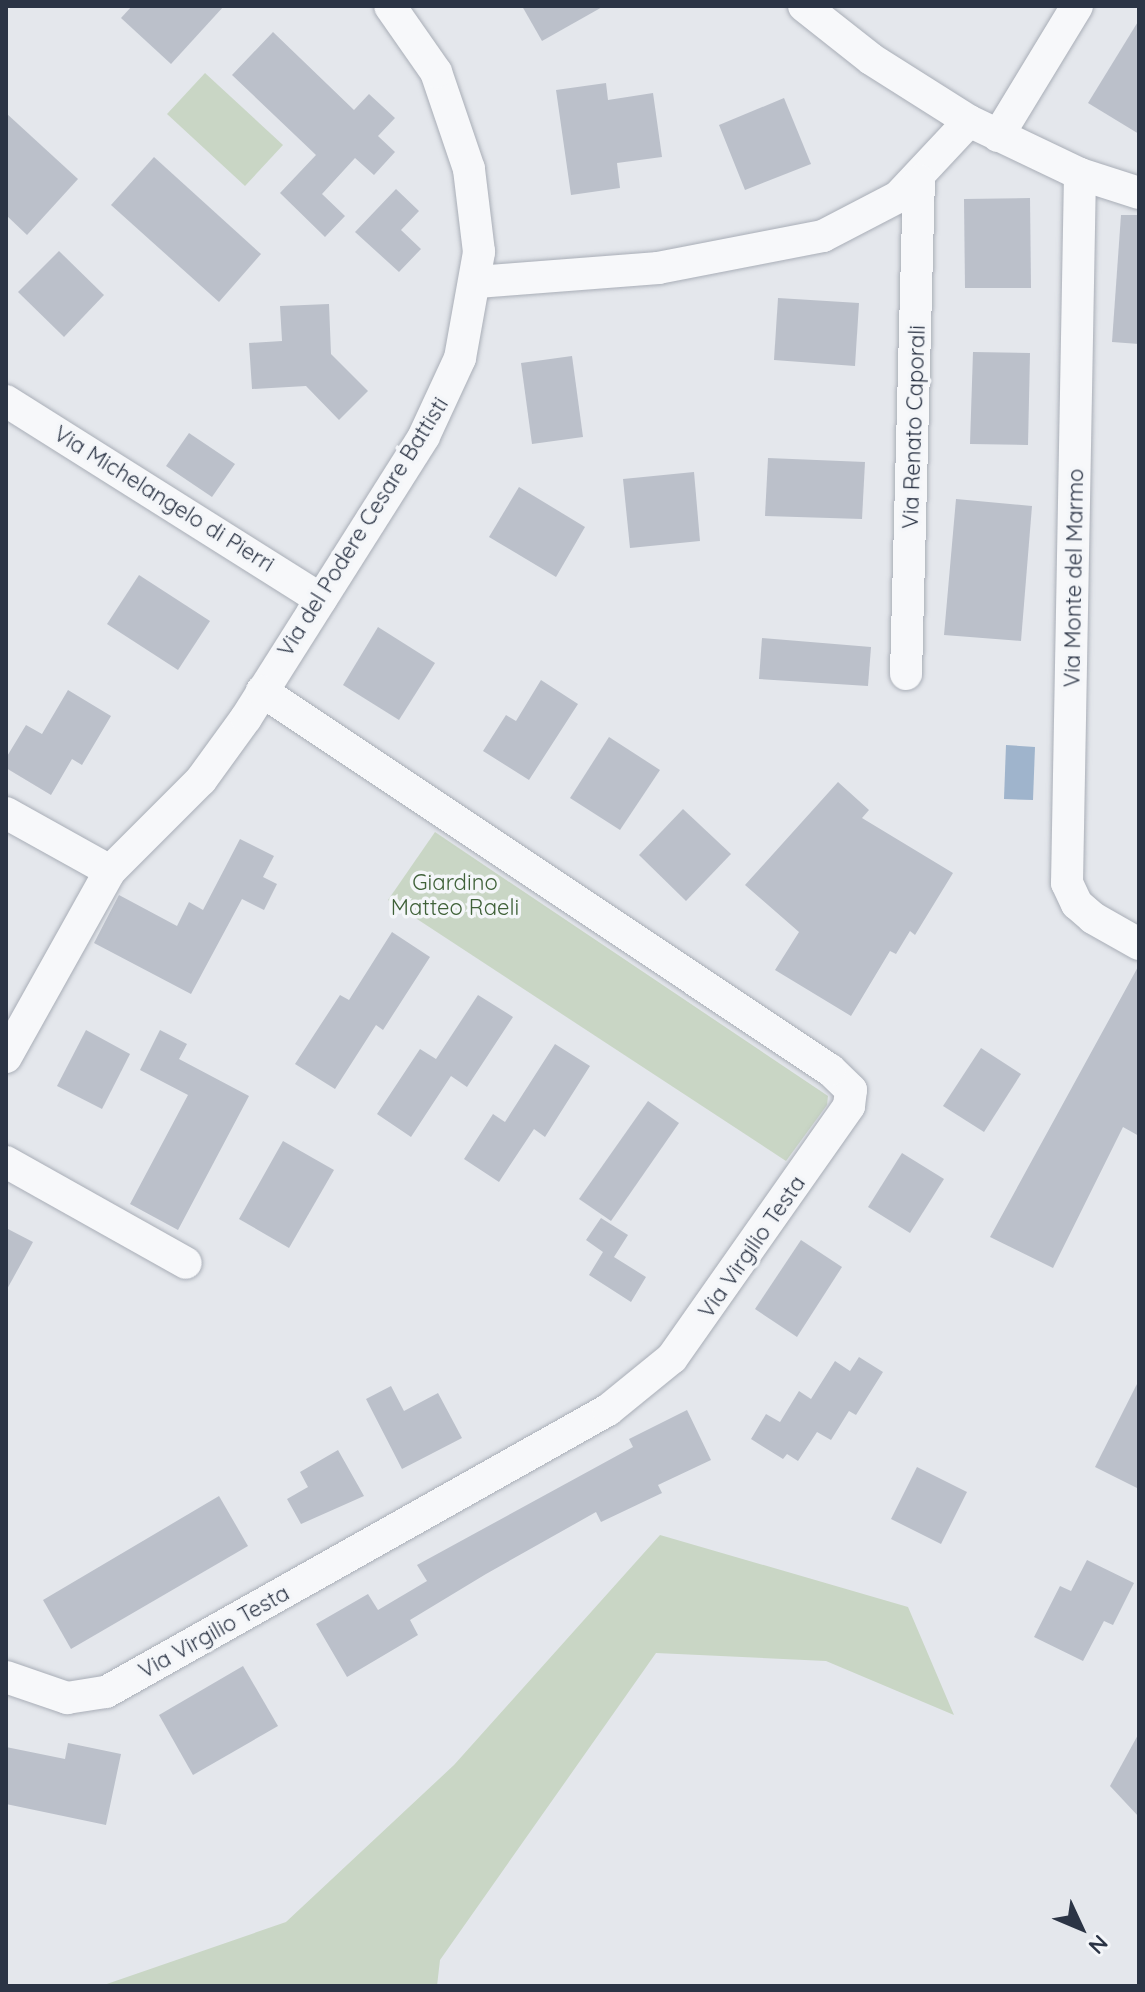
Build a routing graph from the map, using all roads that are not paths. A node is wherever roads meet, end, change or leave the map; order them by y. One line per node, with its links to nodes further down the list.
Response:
1 (390, 6): 9 (street, Via del Podere Cesare Battisti)
2 (804, 6): 4 (street)
3 (1077, 6): 5 (street)
4 (969, 121): 5 (street); 7 (street)
5 (998, 136): 6 (street)
6 (1080, 174): 8 (street); 16 (street, Via Monte del Marmo)
7 (919, 180): 9 (street); 12 (street, Via Renato Caporali)
8 (1139, 193)
9 (477, 282): 11 (street, Via del Podere Cesare Battisti)
10 (6, 401): 11 (street, Via Michelangelo di Pierri)
11 (321, 599): 13 (street, Via del Podere Cesare Battisti)
12 (906, 674)
13 (262, 691): 15 (street, Via del Podere Cesare Battisti); 20 (street, Via Virgilio Testa)
14 (6, 813): 15 (street)
15 (110, 871): 17 (street, Via del Podere Cesare Battisti)
16 (1139, 944)
17 (6, 1057)
18 (6, 1162): 19 (street)
19 (186, 1263)
20 (6, 1677)

